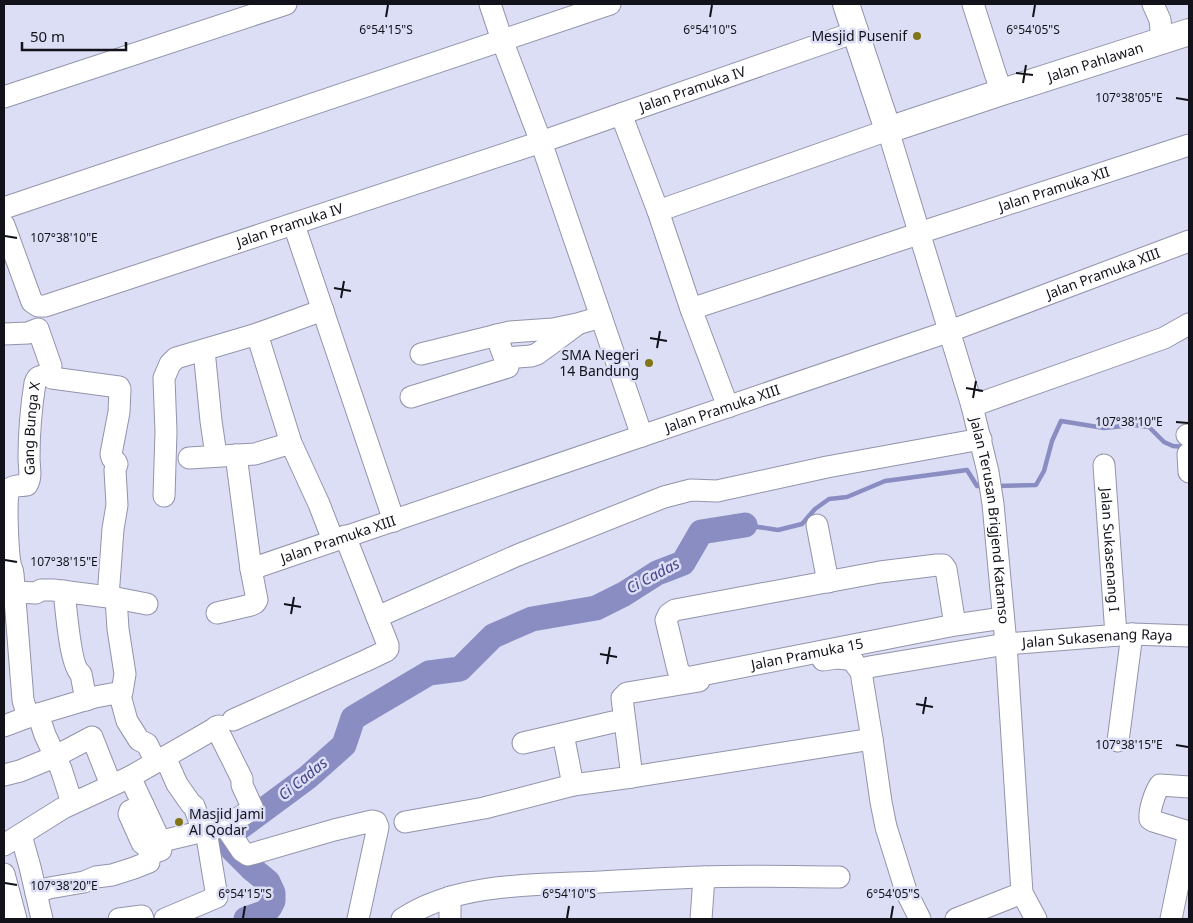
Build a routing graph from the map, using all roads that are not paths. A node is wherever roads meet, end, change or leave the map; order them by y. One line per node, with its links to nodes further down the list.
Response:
1 (286, 4): 12 (street)
2 (490, 4): 9 (street)
3 (610, 4): 9 (street)
4 (846, 4): 14 (main road)
5 (973, 4): 11 (street)
6 (1153, 4): 10 (street)
7 (1189, 32): 10 (main road, Jalan Pahlawan)
8 (844, 36): 13 (street, Jalan Pramuka IV)
9 (502, 40): 15 (street); 17 (street)
10 (1162, 40): 11 (main road, Jalan Pahlawan)
11 (1002, 92): 14 (main road, Jalan Pahlawan)
12 (4, 97)
13 (621, 114): 15 (street, Jalan Pramuka IV); 18 (street)
14 (888, 130): 18 (street); 21 (street, Jalan Terusan Brigjend Katamso)
15 (541, 142): 20 (street, Jalan Pramuka IV); 25 (street)
16 (1189, 145): 21 (street, Jalan Pramuka XII)
17 (4, 208)
18 (658, 211): 23 (street)
19 (4, 225): 20 (street, Jalan Pramuka IV)
20 (294, 225): 24 (street)
21 (917, 234): 23 (street, Jalan Pramuka XII); 28 (street, Jalan Terusan Brigjend Katamso)
22 (1189, 241): 28 (street, Jalan Pramuka XIII)
23 (691, 309): 37 (street)
24 (323, 310): 30 (street); 46 (street)
25 (601, 317): 26 (street); 39 (street)
26 (577, 324): 31 (street); 34 (street)
27 (1189, 324): 38 (street)
28 (950, 331): 37 (street, Jalan Pramuka XIII); 38 (street, Jalan Terusan Brigjend Katamso)
29 (4, 334): 35 (street)
30 (257, 334): 32 (street); 41 (street)
31 (496, 335): 33 (street); 34 (street)
32 (204, 350): 42 (street); 45 (street)
33 (421, 354)
34 (505, 358): 36 (street)
35 (49, 375): 52 (street, Gang Bunga X); 53 (street)
36 (411, 397)
37 (728, 406): 39 (street, Jalan Pramuka XIII)
38 (972, 406): 40 (street, Jalan Terusan Brigjend Katamso)
39 (642, 436): 46 (street, Jalan Pramuka XIII)
40 (981, 439): 56 (street); 57 (street, Jalan Terusan Brigjend Katamso)
41 (291, 443): 42 (street); 48 (street)
42 (226, 455): 43 (street); 49 (street)
43 (189, 458)
44 (1104, 465): 59 (street, Jalan Sukasenang I)
45 (164, 496)
46 (394, 521): 48 (street, Jalan Pramuka XIII)
47 (817, 525): 50 (street)
48 (339, 538): 49 (street, Jalan Pramuka XIII); 56 (street)
49 (251, 569): 55 (street)
50 (828, 582): 58 (street); 58 (street, Jalan Pramuka 15)
51 (64, 591): 52 (street); 53 (street); 64 (street)
52 (14, 592): 65 (street, Gang Bunga X)
53 (112, 598): 54 (street); 63 (street)
54 (147, 604)
55 (217, 613)
56 (377, 617): 67 (street)
57 (1003, 618): 58 (street, Jalan Pramuka 15); 61 (street, Jalan Terusan Brigjend Katamso)
58 (956, 625)
59 (1124, 634): 60 (street, Jalan Sukasenang Raya); 61 (street, Jalan Sukasenang Raya); 71 (street, Jalan Sukasenang I)
60 (1189, 636)
61 (1006, 644): 62 (street, Jalan Sukasenang Raya); 90 (street, Jalan Terusan Brigjend Katamso)
62 (861, 672): 70 (street); 76 (street)
63 (118, 692): 64 (street); 74 (street)
64 (86, 700): 65 (street)
65 (33, 716): 68 (street); 73 (street, Gang Bunga X)
66 (613, 722): 69 (street)
67 (223, 724): 74 (street); 82 (street)
68 (4, 726)
69 (564, 734): 72 (street); 78 (street)
70 (872, 738): 76 (street); 101 (street)
71 (1118, 742)
72 (523, 743)
73 (54, 757): 75 (street); 77 (street); 80 (street, Gang Bunga X)
74 (160, 759): 77 (street); 82 (street)
75 (4, 776)
76 (632, 777): 78 (street)
77 (120, 781): 80 (street); 85 (street)
78 (573, 785): 81 (street)
79 (1189, 787): 83 (street)
80 (72, 803): 84 (street)
81 (405, 822)
82 (219, 831): 85 (street); 96 (street); 97 (street)
83 (1189, 832): 104 (street)
84 (12, 840): 89 (street)
85 (160, 841): 89 (street)
86 (4, 874): 92 (street)
87 (704, 877): 88 (street); 91 (street); 100 (street)
88 (839, 877)
89 (36, 893): 93 (street)
90 (1022, 893): 102 (street); 103 (street)
91 (450, 897): 98 (street); 99 (street)
92 (16, 919)
93 (42, 919)
94 (119, 919): 95 (street)
95 (143, 919)
96 (165, 919)
97 (358, 919)
98 (402, 919)
99 (450, 919)
100 (701, 919)
101 (920, 919)
102 (956, 919)
103 (1036, 919)
104 (1171, 919)

